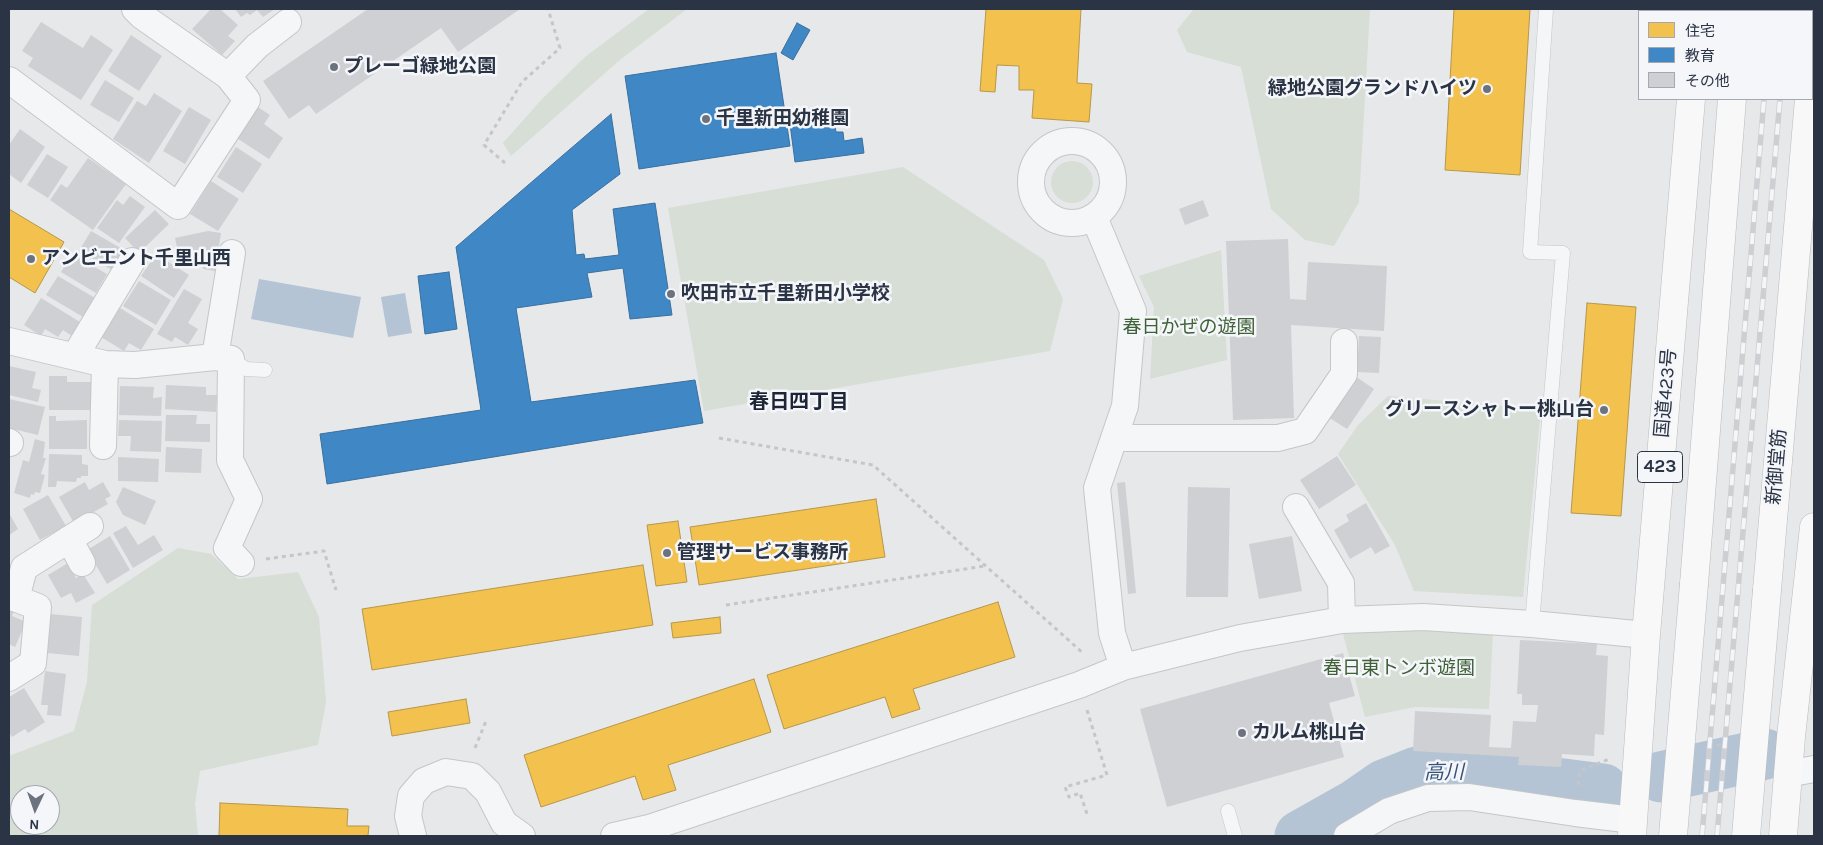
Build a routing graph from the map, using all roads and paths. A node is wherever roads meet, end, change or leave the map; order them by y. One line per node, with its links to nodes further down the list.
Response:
1 (135, 9): 7 (street)
2 (548, 9): 12 (path)
3 (1546, 9): 34 (lane)
4 (288, 22): 7 (street)
5 (1814, 33): 6 (highway)
6 (1813, 48)
7 (228, 76): 8 (street)
8 (9, 80)
9 (1691, 100): 35 (highway, 国道423号 / 423)
10 (1732, 100): 54 (highway, 423, bridge)
11 (1809, 100): 55 (highway, 新御堂筋, bridge)
12 (505, 163)
13 (1094, 217): 23 (street)
14 (232, 252): 19 (street)
15 (132, 261): 18 (street)
16 (9, 341): 18 (street)
17 (1344, 342): 23 (street)
18 (75, 356): 20 (street)
19 (223, 358): 20 (street); 21 (lane); 28 (street)
20 (106, 364): 24 (street)
21 (266, 370)
22 (719, 438): 29 (path)
23 (1114, 438): 37 (street)
24 (104, 446)
25 (1296, 507): 33 (street)
26 (1814, 527): 45 (highway)
27 (82, 563): 31 (street)
28 (241, 563): 30 (path)
29 (986, 566): 32 (path); 36 (path)
30 (336, 590)
31 (12, 598): 38 (street)
32 (726, 605)
33 (1342, 620): 34 (street); 37 (street)
34 (1532, 624): 35 (street)
35 (1646, 635): 48 (highway, 国道423号 / 423)
36 (1086, 656)
37 (1123, 667): 51 (street)
38 (9, 678)
39 (1087, 710): 47 (path)
40 (486, 721): 41 (path)
41 (472, 756)
42 (1615, 756): 44 (path)
43 (1814, 769): 45 (street)
44 (1580, 771)
45 (1787, 774): 56 (highway)
46 (1228, 812): 52 (lane)
47 (1088, 817)
48 (1633, 828): 53 (street)
49 (413, 836): 50 (street)
50 (522, 836)
51 (614, 836)
52 (1235, 836)
53 (1347, 836)
54 (1673, 836)
55 (1746, 836)
56 (1783, 836)

